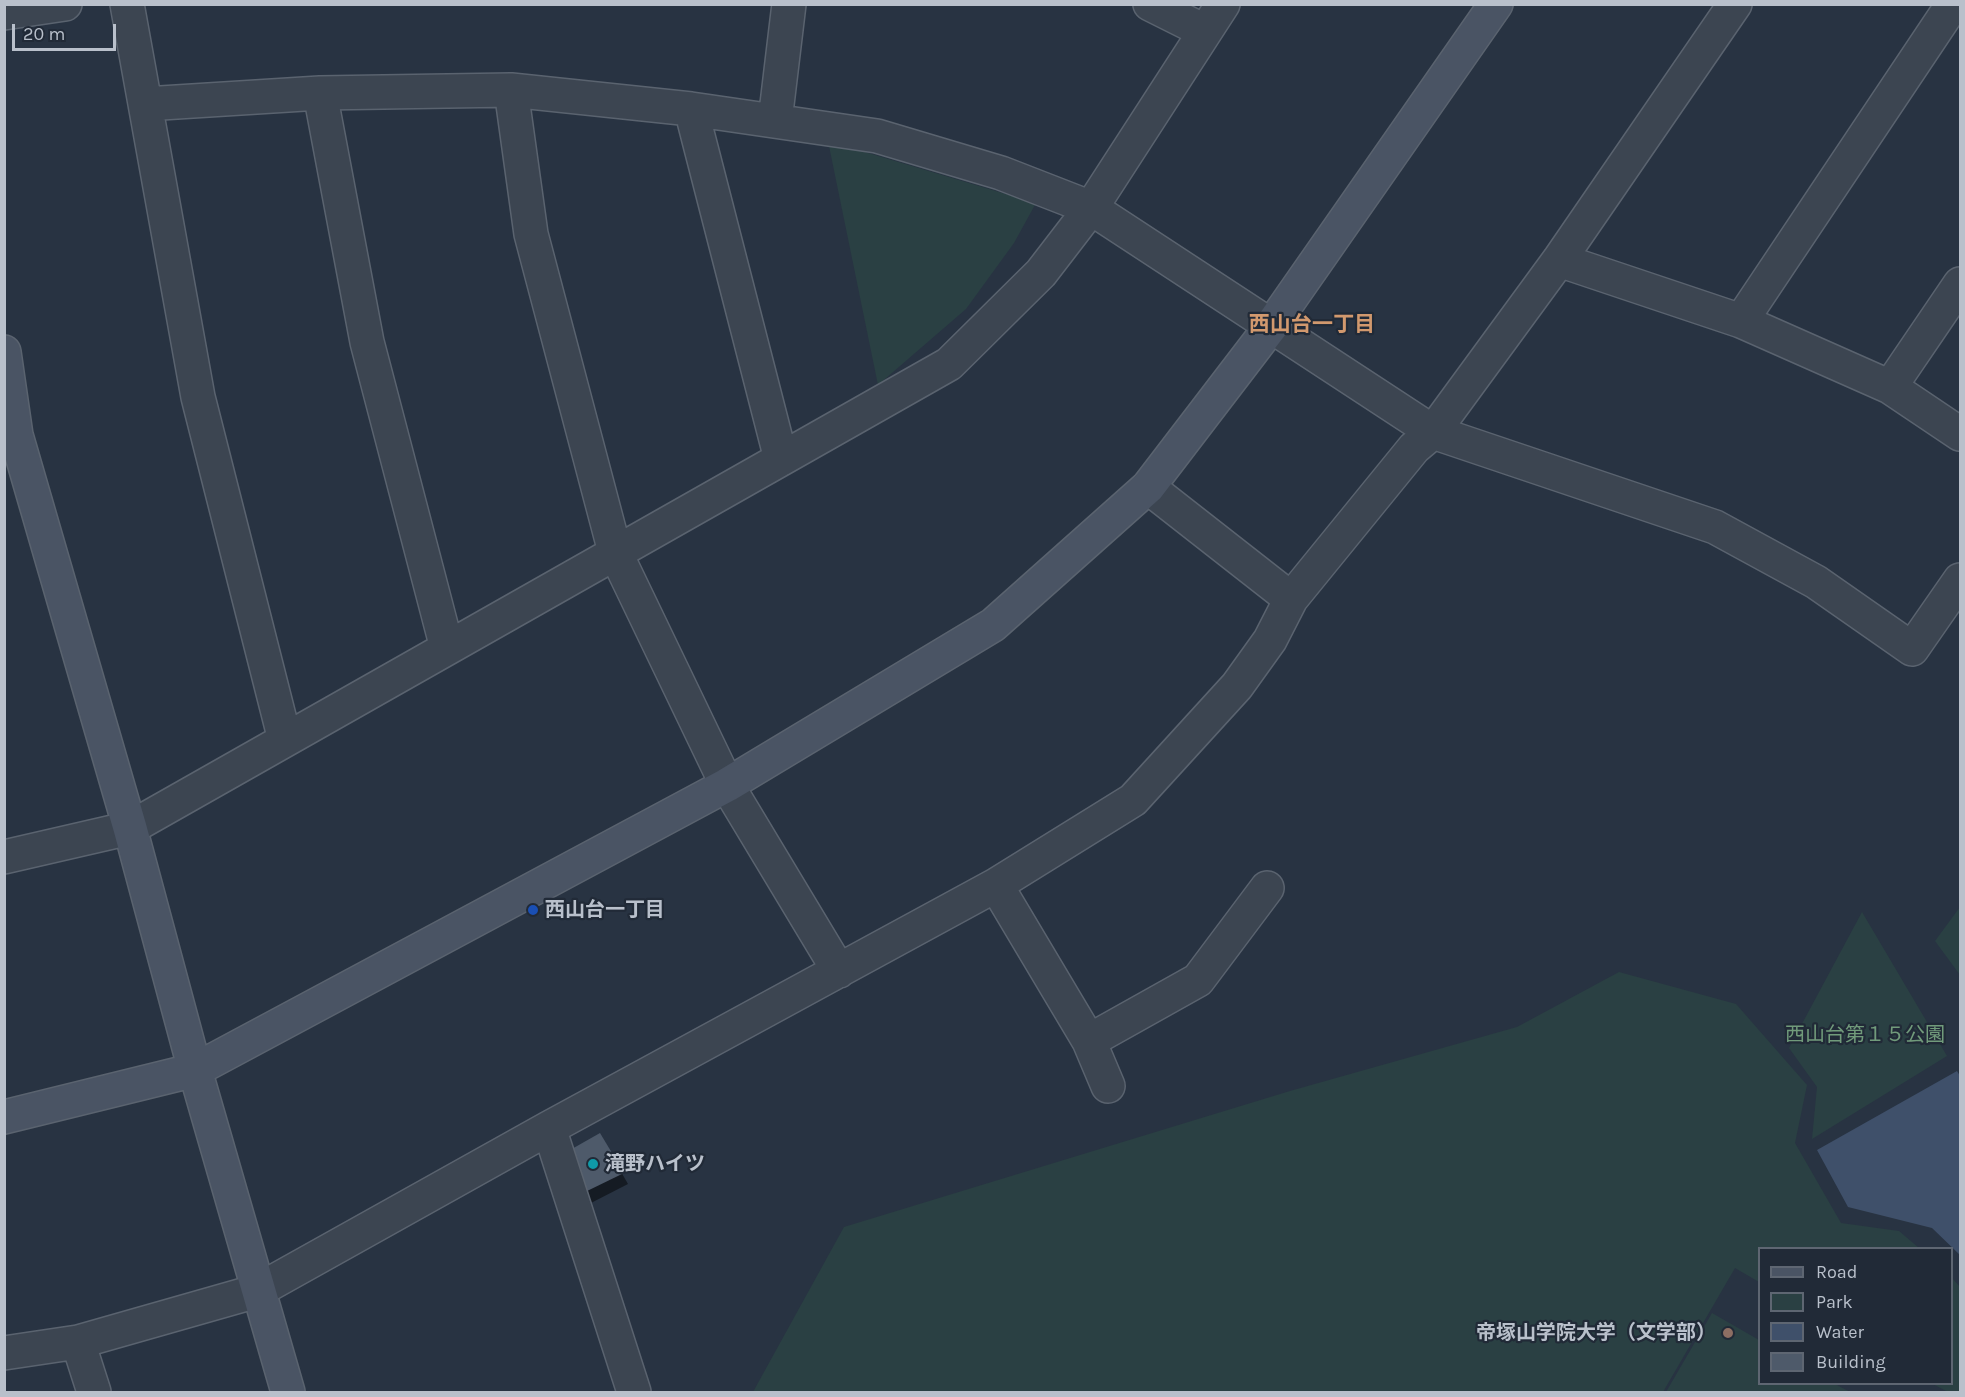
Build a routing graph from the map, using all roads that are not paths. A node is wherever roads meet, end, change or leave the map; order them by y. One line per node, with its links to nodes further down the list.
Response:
1 (65, 4): 9 (street)
2 (127, 4): 13 (street)
3 (789, 4): 15 (street)
4 (1150, 4): 10 (street)
5 (1223, 4): 10 (street)
6 (1496, 4): 20 (street)
7 (1735, 4): 17 (street)
8 (1953, 4): 19 (street)
9 (4, 12)
10 (1204, 30): 16 (street)
11 (511, 90): 12 (street); 14 (street); 27 (street)
12 (320, 93): 13 (street); 30 (street)
13 (145, 104): 31 (street)
14 (691, 109): 15 (street); 25 (street)
15 (775, 121): 16 (street)
16 (1091, 208): 20 (street); 25 (street)
17 (1559, 260): 19 (street); 23 (street)
18 (1960, 284): 22 (street)
19 (1741, 321): 22 (street)
20 (1272, 325): 23 (street); 26 (street)
21 (4, 352): 33 (street)
22 (1890, 387): 24 (street)
23 (1434, 432): 28 (street); 29 (street)
24 (1960, 434)
25 (781, 459): 27 (street)
26 (1148, 487): 29 (street); 32 (street)
27 (615, 552): 30 (street); 32 (street)
28 (1960, 580)
29 (1291, 599): 35 (street)
30 (447, 648): 31 (street)
31 (285, 740): 33 (street)
32 (727, 785): 37 (street); 39 (street)
33 (130, 828): 34 (street); 39 (street)
34 (4, 857)
35 (996, 885): 37 (street); 38 (street)
36 (1267, 888): 38 (street)
37 (839, 971): 42 (street)
38 (1089, 1041): 40 (street)
39 (195, 1070): 41 (street); 43 (street)
40 (1108, 1086)
41 (4, 1117)
42 (549, 1128): 43 (street); 48 (street)
43 (257, 1291): 44 (street); 47 (street)
44 (78, 1342): 45 (street); 46 (street)
45 (4, 1353)
46 (94, 1392)
47 (288, 1392)
48 (634, 1392)

